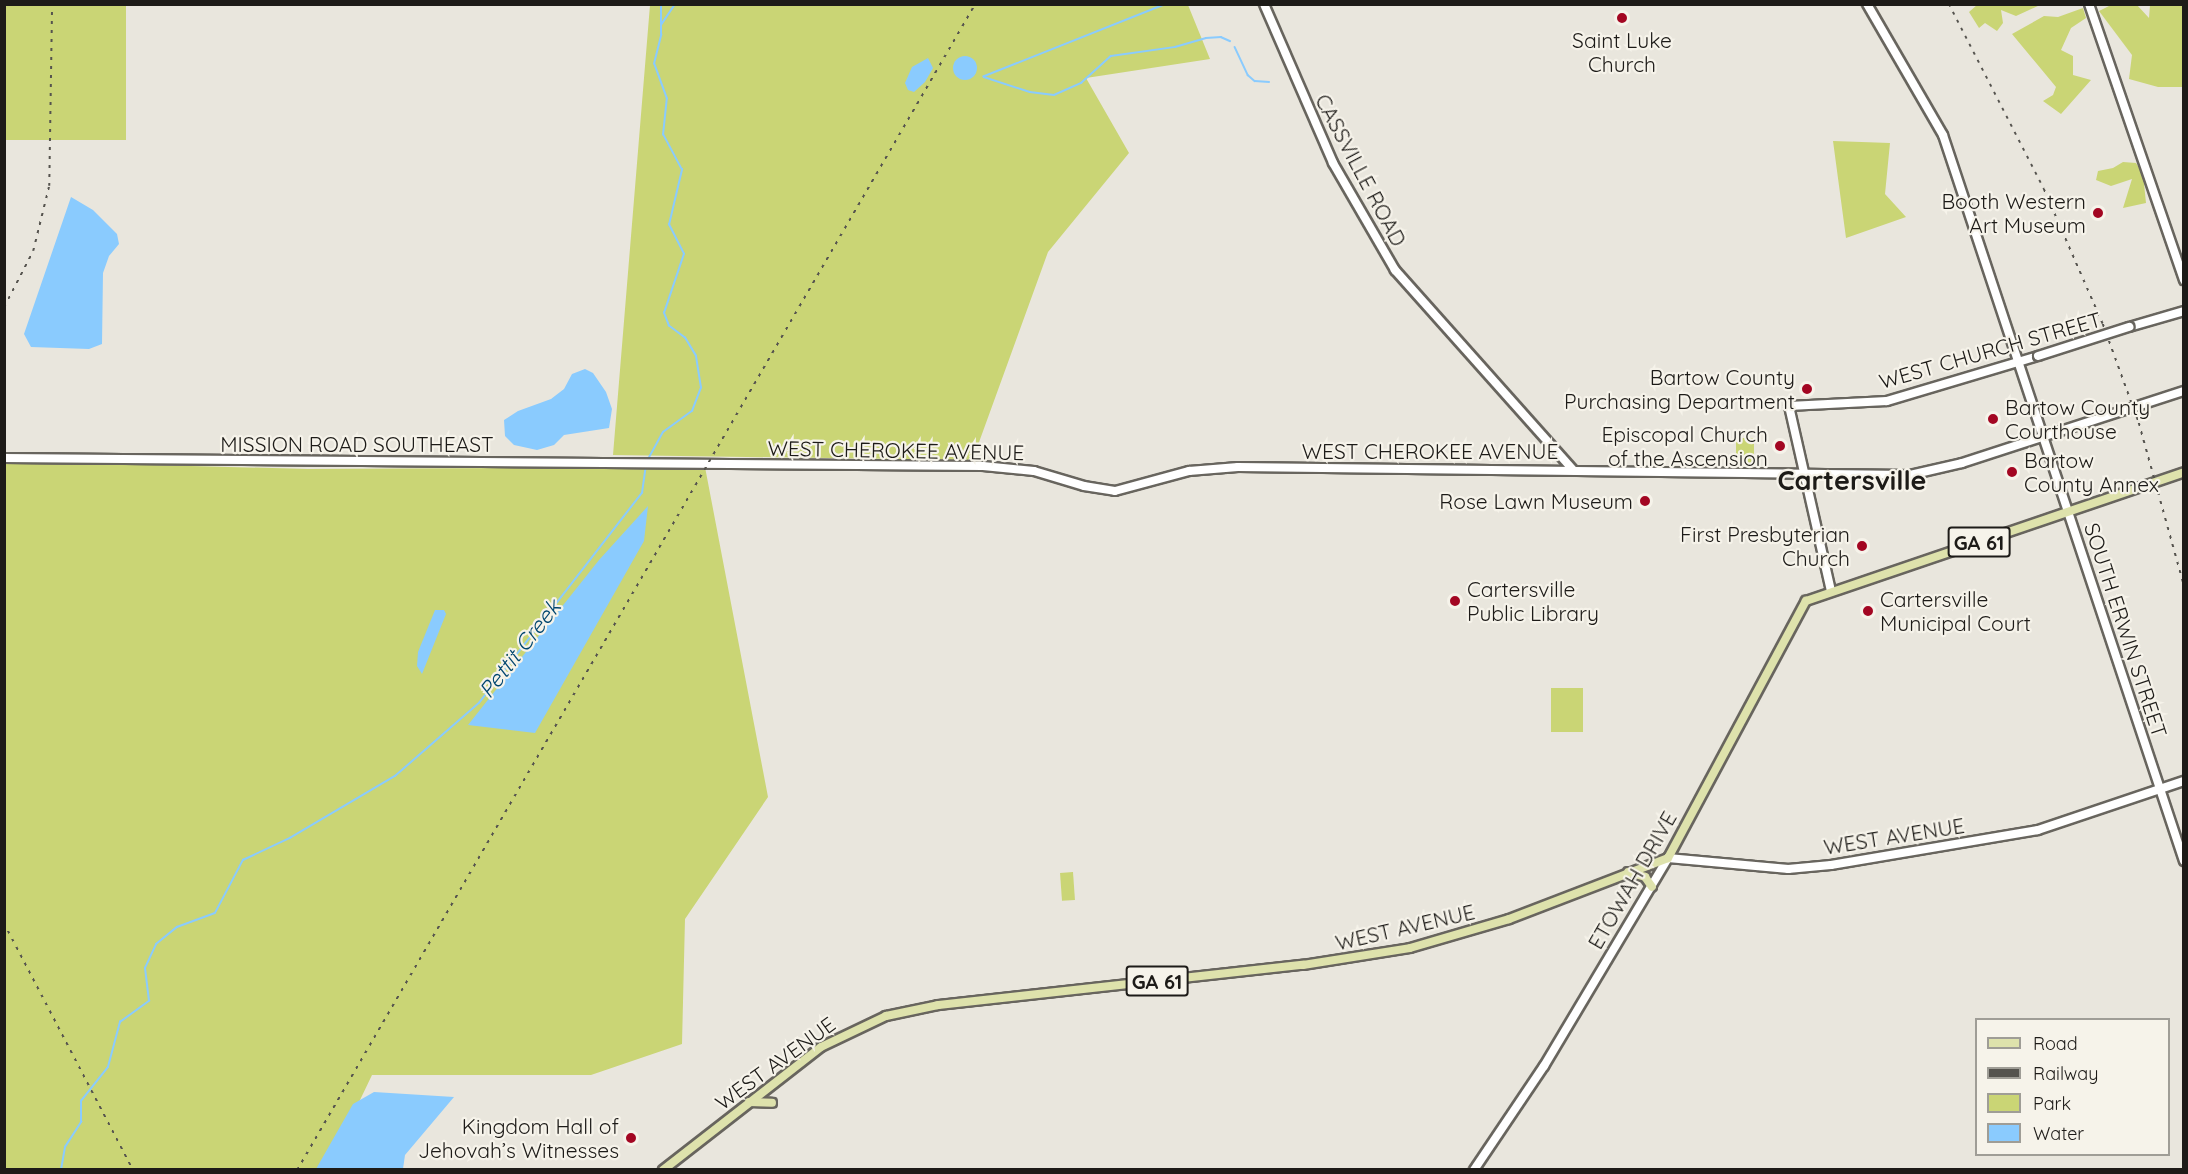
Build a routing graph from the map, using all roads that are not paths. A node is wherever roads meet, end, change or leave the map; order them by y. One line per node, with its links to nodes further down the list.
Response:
1 (1264, 4): 9 (main road, CASSVILLE ROAD)
2 (1867, 4): 6 (main road, SOUTH ERWIN STREET)
3 (2089, 4): 4 (main road)
4 (2184, 280)
5 (2184, 311): 6 (main road, WEST CHURCH STREET, bridge)
6 (2018, 362): 8 (main road, SOUTH ERWIN STREET); 15 (main road, WEST CHURCH STREET)
7 (2184, 391): 8 (main road, WEST CHEROKEE AVENUE)
8 (2043, 436): 15 (main road, WEST CHEROKEE AVENUE); 16 (main road, SOUTH ERWIN STREET)
9 (1558, 452): 12 (main road); 13 (main road, CASSVILLE ROAD)
10 (4, 458): 11 (main road, MISSION ROAD SOUTHEAST)
11 (710, 464): 12 (main road, WEST CHEROKEE AVENUE)
12 (1554, 470): 13 (main road, WEST CHEROKEE AVENUE)
13 (1574, 470): 15 (main road, WEST CHEROKEE AVENUE)
14 (2184, 472): 16 (main road, GA 61)
15 (1804, 474): 17 (main road)
16 (2067, 513): 17 (main road, GA 61); 19 (main road, SOUTH ERWIN STREET)
17 (1831, 591): 20 (main road, ETOWAH DRIVE / GA 61)
18 (2184, 781): 19 (main road, WEST AVENUE)
19 (2160, 789): 20 (main road, WEST AVENUE); 21 (main road, SOUTH ERWIN STREET)
20 (1668, 858): 22 (main road, WEST AVENUE / GA 61); 23 (main road, ETOWAH DRIVE)
21 (2184, 861)
22 (1628, 872): 23 (main road); 24 (main road, WEST AVENUE / GA 61)
23 (1652, 887): 27 (main road, ETOWAH DRIVE)
24 (748, 1102): 25 (main road); 26 (main road, WEST AVENUE / GA 61)
25 (772, 1103)
26 (663, 1170)
27 (1474, 1170)

